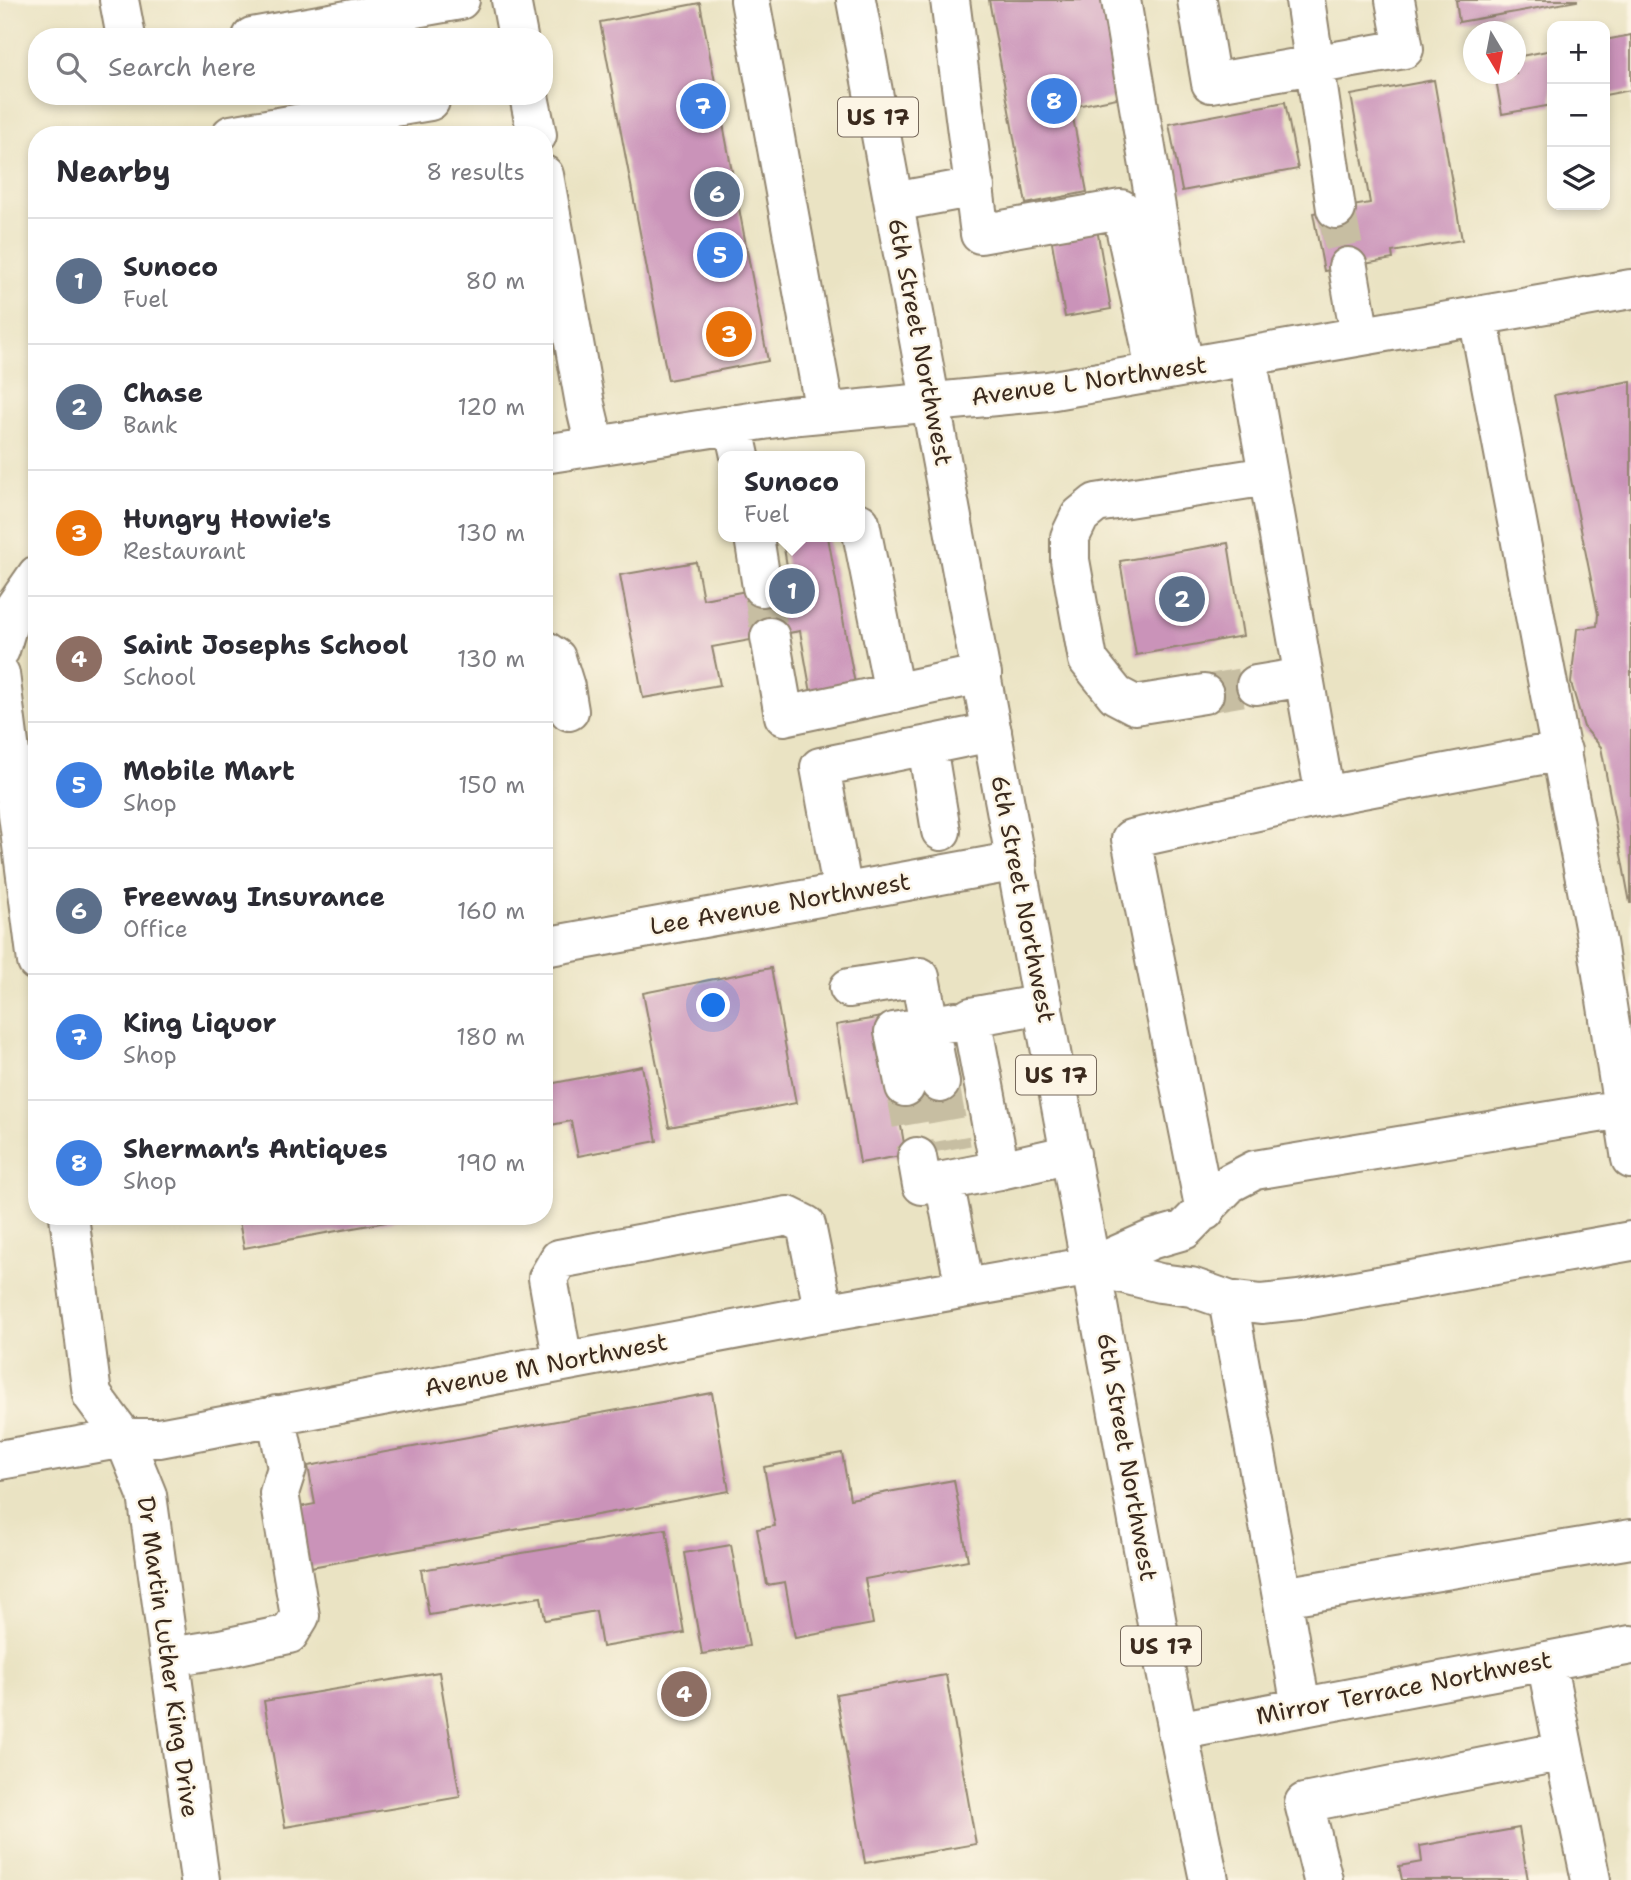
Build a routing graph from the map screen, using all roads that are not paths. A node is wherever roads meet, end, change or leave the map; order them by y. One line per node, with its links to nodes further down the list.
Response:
1 (119, 0): 12 (main road)
2 (460, 0): 11 (main road)
3 (511, 0): 14 (main road)
4 (750, 0): 31 (main road)
5 (856, 0): 21 (main road, 6th Street Northwest / US 17)
6 (950, 0): 20 (main road)
7 (1121, 0): 29 (main road)
8 (1197, 0): 15 (main road)
9 (1304, 0): 15 (main road)
10 (1395, 0): 15 (main road)
11 (416, 23): 13 (main road)
12 (124, 28)
13 (357, 28)
14 (516, 28)
15 (1314, 64): 22 (main road)
16 (531, 105): 19 (main road)
17 (432, 111): 18 (main road)
18 (306, 126)
19 (535, 126)
20 (975, 187): 21 (main road); 29 (main road)
21 (894, 202): 30 (main road, 6th Street Northwest / US 17)
22 (1336, 209)
23 (553, 227): 33 (main road)
24 (1348, 267): 27 (main road)
25 (1631, 289): 26 (main road, Avenue L Northwest)
26 (1478, 316): 27 (main road, Avenue L Northwest); 52 (main road)
27 (1360, 336): 28 (main road, Avenue L Northwest)
28 (1247, 356): 29 (main road, Avenue L Northwest); 35 (main road)
29 (1169, 370): 30 (main road, Avenue L Northwest)
30 (931, 403): 31 (main road, Avenue L Northwest); 44 (main road, 6th Street Northwest / US 17)
31 (825, 412): 32 (main road, Avenue L Northwest)
32 (737, 440): 33 (main road, Avenue L Northwest)
33 (595, 446): 34 (main road, Avenue L Northwest)
34 (553, 453)
35 (1268, 476): 45 (main road); 48 (main road)
36 (755, 542): 38 (main road)
37 (864, 542): 47 (main road)
38 (762, 587)
39 (28, 588): 41 (main road)
40 (770, 637): 47 (main road)
41 (0, 650)
42 (553, 656): 49 (main road)
43 (0, 674): 57 (main road)
44 (982, 674): 47 (main road); 50 (main road, 6th Street Northwest / US 17)
45 (1304, 677): 46 (main road); 53 (main road)
46 (1256, 685)
47 (894, 693)
48 (1204, 694)
49 (569, 711)
50 (992, 732): 51 (main road); 55 (main road, 6th Street Northwest / US 17)
51 (923, 747): 54 (main road); 56 (main road)
52 (1562, 751): 53 (main road); 64 (main road)
53 (1325, 796): 68 (main road)
54 (941, 831)
55 (1017, 861): 56 (main road, Lee Avenue Northwest); 60 (main road, 6th Street Northwest / US 17)
56 (840, 880): 58 (main road, Lee Avenue Northwest)
57 (28, 892)
58 (553, 945)
59 (849, 988): 62 (main road)
60 (1043, 1004): 61 (main road); 65 (main road, 6th Street Northwest / US 17)
61 (971, 1017): 62 (main road); 67 (main road)
62 (929, 1026): 63 (main road)
63 (922, 1085)
64 (1622, 1109): 66 (main road); 68 (main road)
65 (1071, 1154): 67 (main road); 71 (main road, 6th Street Northwest / US 17)
66 (1631, 1159)
67 (1000, 1170): 72 (main road)
68 (1205, 1211): 71 (main road)
69 (70, 1225): 77 (main road)
70 (1631, 1241): 73 (main road)
71 (1092, 1266): 72 (main road, Avenue M Northwest); 73 (main road); 85 (main road, 6th Street Northwest / US 17)
72 (965, 1288): 74 (main road, Avenue M Northwest)
73 (1227, 1300): 80 (main road)
74 (824, 1313): 75 (main road, Avenue M Northwest); 75 (main road)
75 (564, 1362): 76 (main road, Avenue M Northwest)
76 (276, 1415): 77 (main road, Avenue M Northwest); 82 (main road)
77 (124, 1438): 78 (main road, Avenue M Northwest); 82 (main road, Dr Martin Luther King Drive)
78 (0, 1460)
79 (1631, 1539): 80 (main road)
80 (1282, 1597): 84 (main road)
81 (1631, 1645): 83 (main road, Mirror Terrace Northwest)
82 (170, 1657): 87 (main road, Dr Martin Luther King Drive)
83 (1546, 1661): 84 (main road, Mirror Terrace Northwest); 86 (main road)
84 (1301, 1707): 85 (main road, Mirror Terrace Northwest)
85 (1177, 1731): 88 (main road, 6th Street Northwest / US 17)
86 (1564, 1751): 89 (main road); 90 (main road)
87 (200, 1880)
88 (1209, 1880)
89 (1324, 1880)
90 (1591, 1880)

